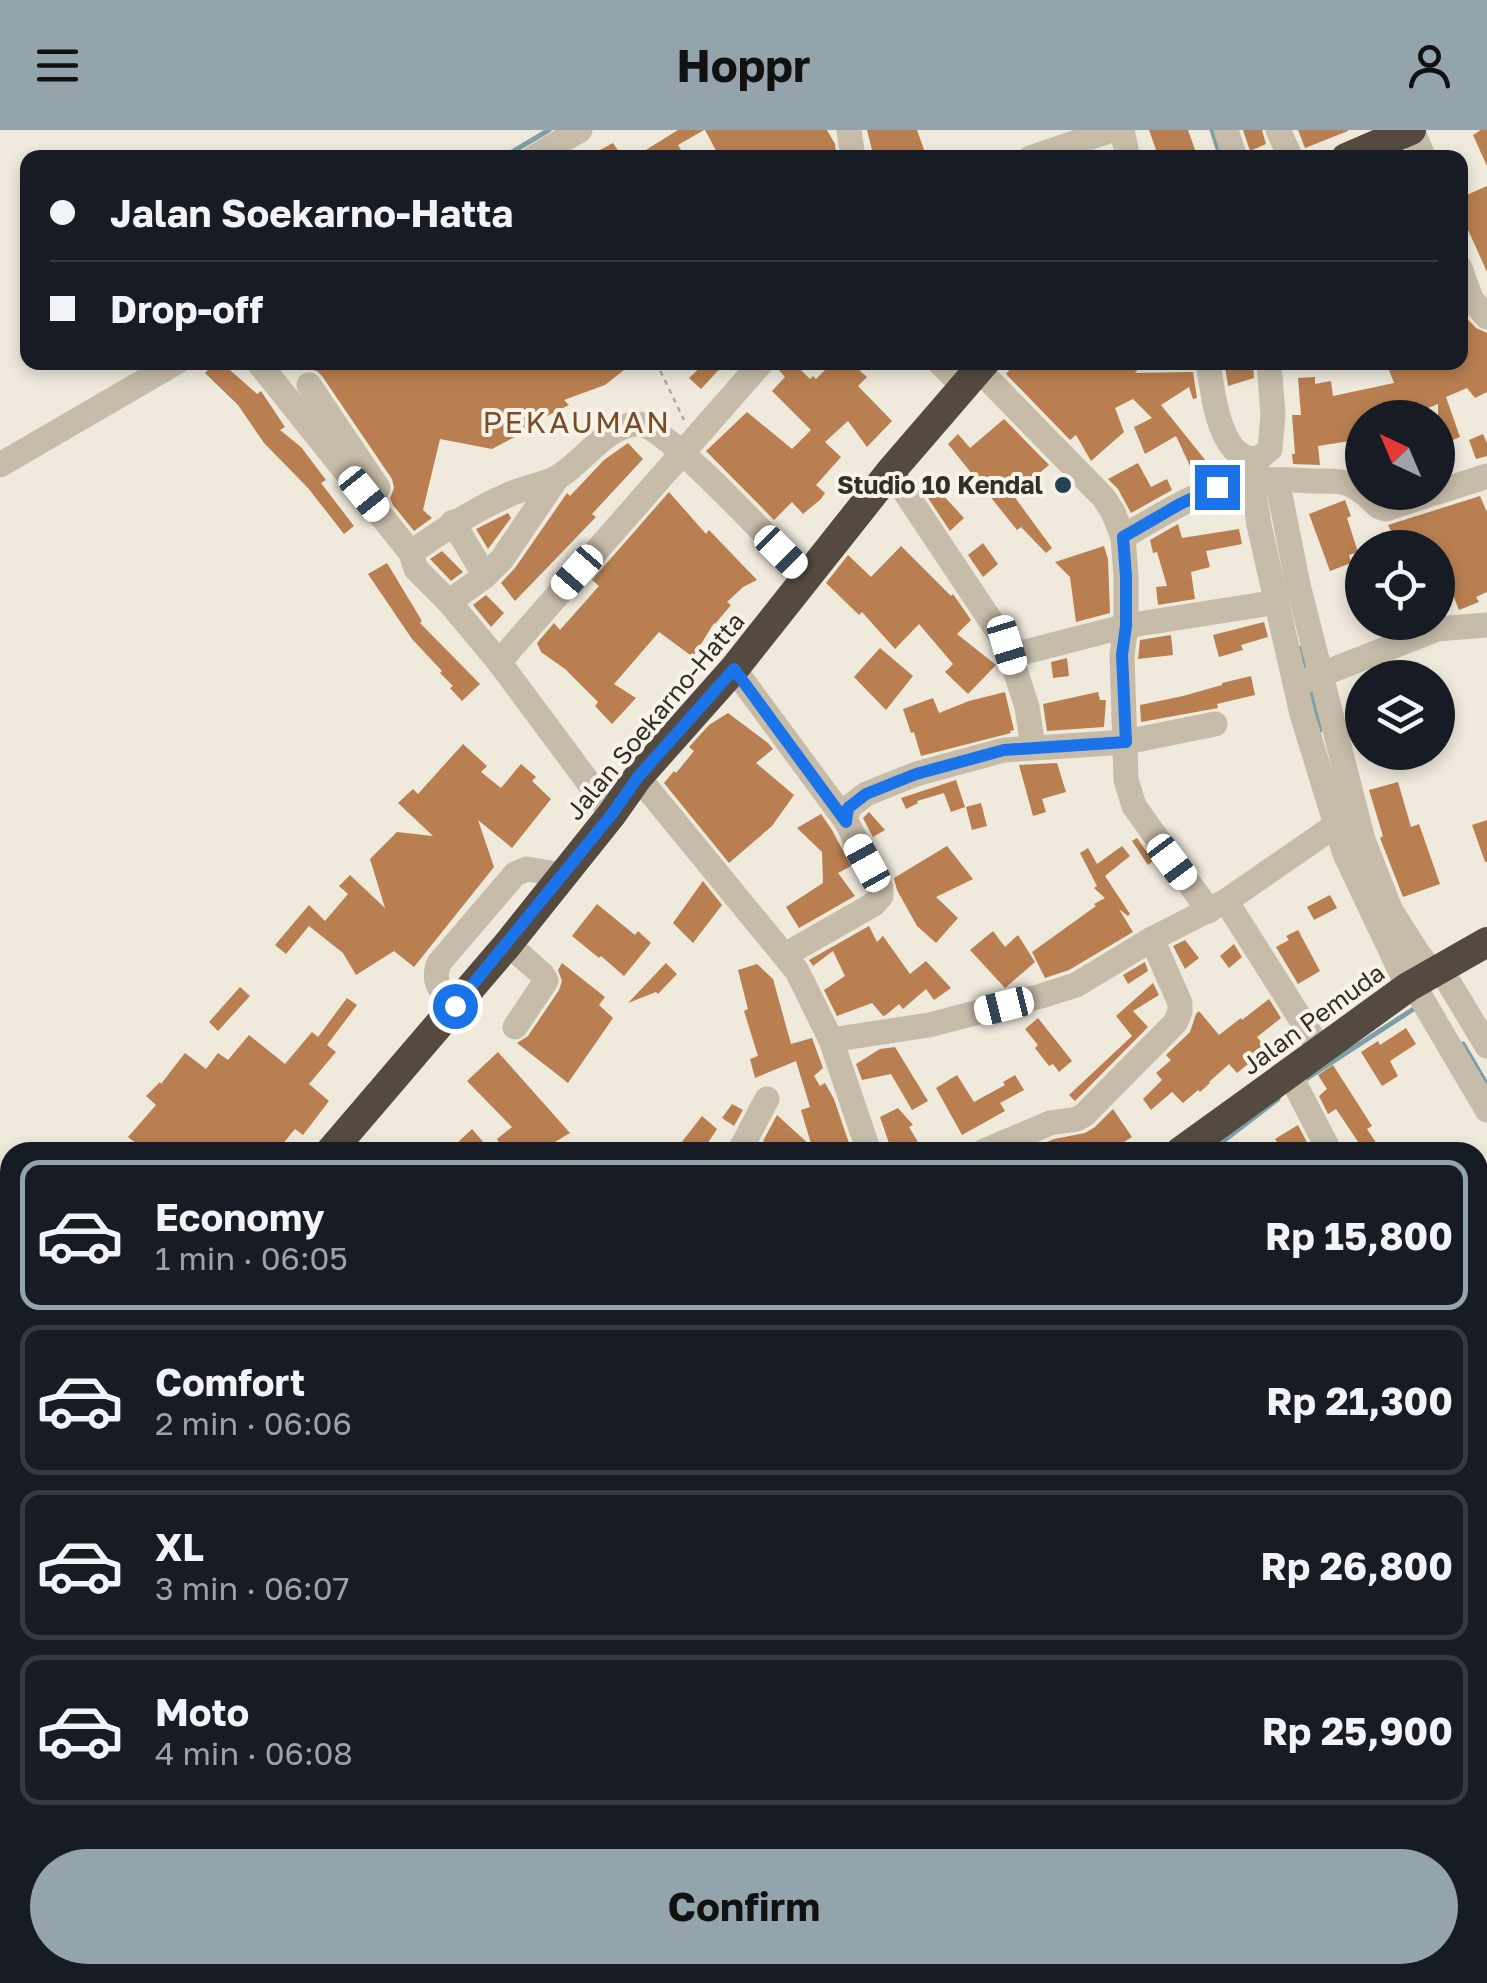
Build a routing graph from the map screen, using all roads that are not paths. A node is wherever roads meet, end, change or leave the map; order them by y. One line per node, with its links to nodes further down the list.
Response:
1 (580, 130): 4 (street)
2 (1112, 130): 5 (street)
3 (1412, 130): 6 (highway)
4 (546, 150)
5 (1053, 150)
6 (1365, 150)
7 (1468, 291): 8 (street)
8 (1487, 317)
9 (162, 370): 18 (street)
10 (267, 370): 17 (street)
11 (755, 370): 16 (street)
12 (1209, 370): 19 (street)
13 (1270, 370): 19 (street)
14 (976, 373): 20 (highway, Jalan Soekarno-Hatta); 27 (street)
15 (309, 384): 17 (street)
16 (688, 446): 21 (street); 30 (street); 36 (street)
17 (356, 454): 25 (street); 28 (street)
18 (0, 465)
19 (1262, 467): 22 (street); 27 (street); 32 (street); 38 (street)
20 (891, 471): 30 (highway, Jalan Soekarno-Hatta); 35 (street)
21 (557, 478): 26 (street); 29 (street)
22 (1345, 482)
23 (1485, 482): 24 (street)
24 (1455, 488)
25 (384, 496)
26 (453, 522): 28 (street); 29 (street)
27 (1123, 537): 34 (street)
28 (411, 553): 31 (street)
29 (485, 576): 31 (street)
30 (808, 578): 37 (highway, Jalan Soekarno-Hatta)
31 (449, 602): 36 (street)
32 (1277, 602): 34 (street); 38 (street)
33 (1487, 625): 38 (street)
34 (1126, 626): 35 (street); 40 (street)
35 (1007, 645): 41 (street)
36 (499, 662): 43 (street)
37 (734, 669): 42 (highway, Jalan Soekarno-Hatta); 45 (street)
38 (1310, 679): 44 (street)
39 (1215, 724): 40 (street)
40 (1126, 742): 41 (street); 47 (street)
41 (1033, 747): 45 (street)
42 (638, 777): 43 (highway, Jalan Soekarno-Hatta); 51 (street)
43 (612, 814): 46 (highway, Jalan Soekarno-Hatta)
44 (1347, 821): 47 (street); 52 (street)
45 (846, 822): 51 (street)
46 (563, 875): 50 (highway, Jalan Soekarno-Hatta); 53 (street)
47 (1217, 906): 48 (street); 57 (street)
48 (1152, 939): 55 (street); 64 (street)
49 (1487, 942): 52 (highway, Jalan Pemuda)
50 (508, 944): 53 (highway, Jalan Soekarno-Hatta); 54 (street)
51 (785, 955): 55 (street)
52 (1424, 984): 56 (street); 57 (highway, Jalan Pemuda); 60 (street)
53 (455, 1006): 61 (highway, Jalan Soekarno-Hatta)
54 (515, 1027)
55 (831, 1040): 63 (street)
56 (1487, 1046)
57 (1321, 1051): 58 (highway, Jalan Pemuda)
58 (1293, 1081): 65 (highway, Jalan Pemuda); 66 (street)
59 (768, 1099): 62 (street)
60 (1487, 1110)
61 (339, 1142)
62 (744, 1142)
63 (866, 1142)
64 (1005, 1142)
65 (1196, 1142)
66 (1325, 1142)

